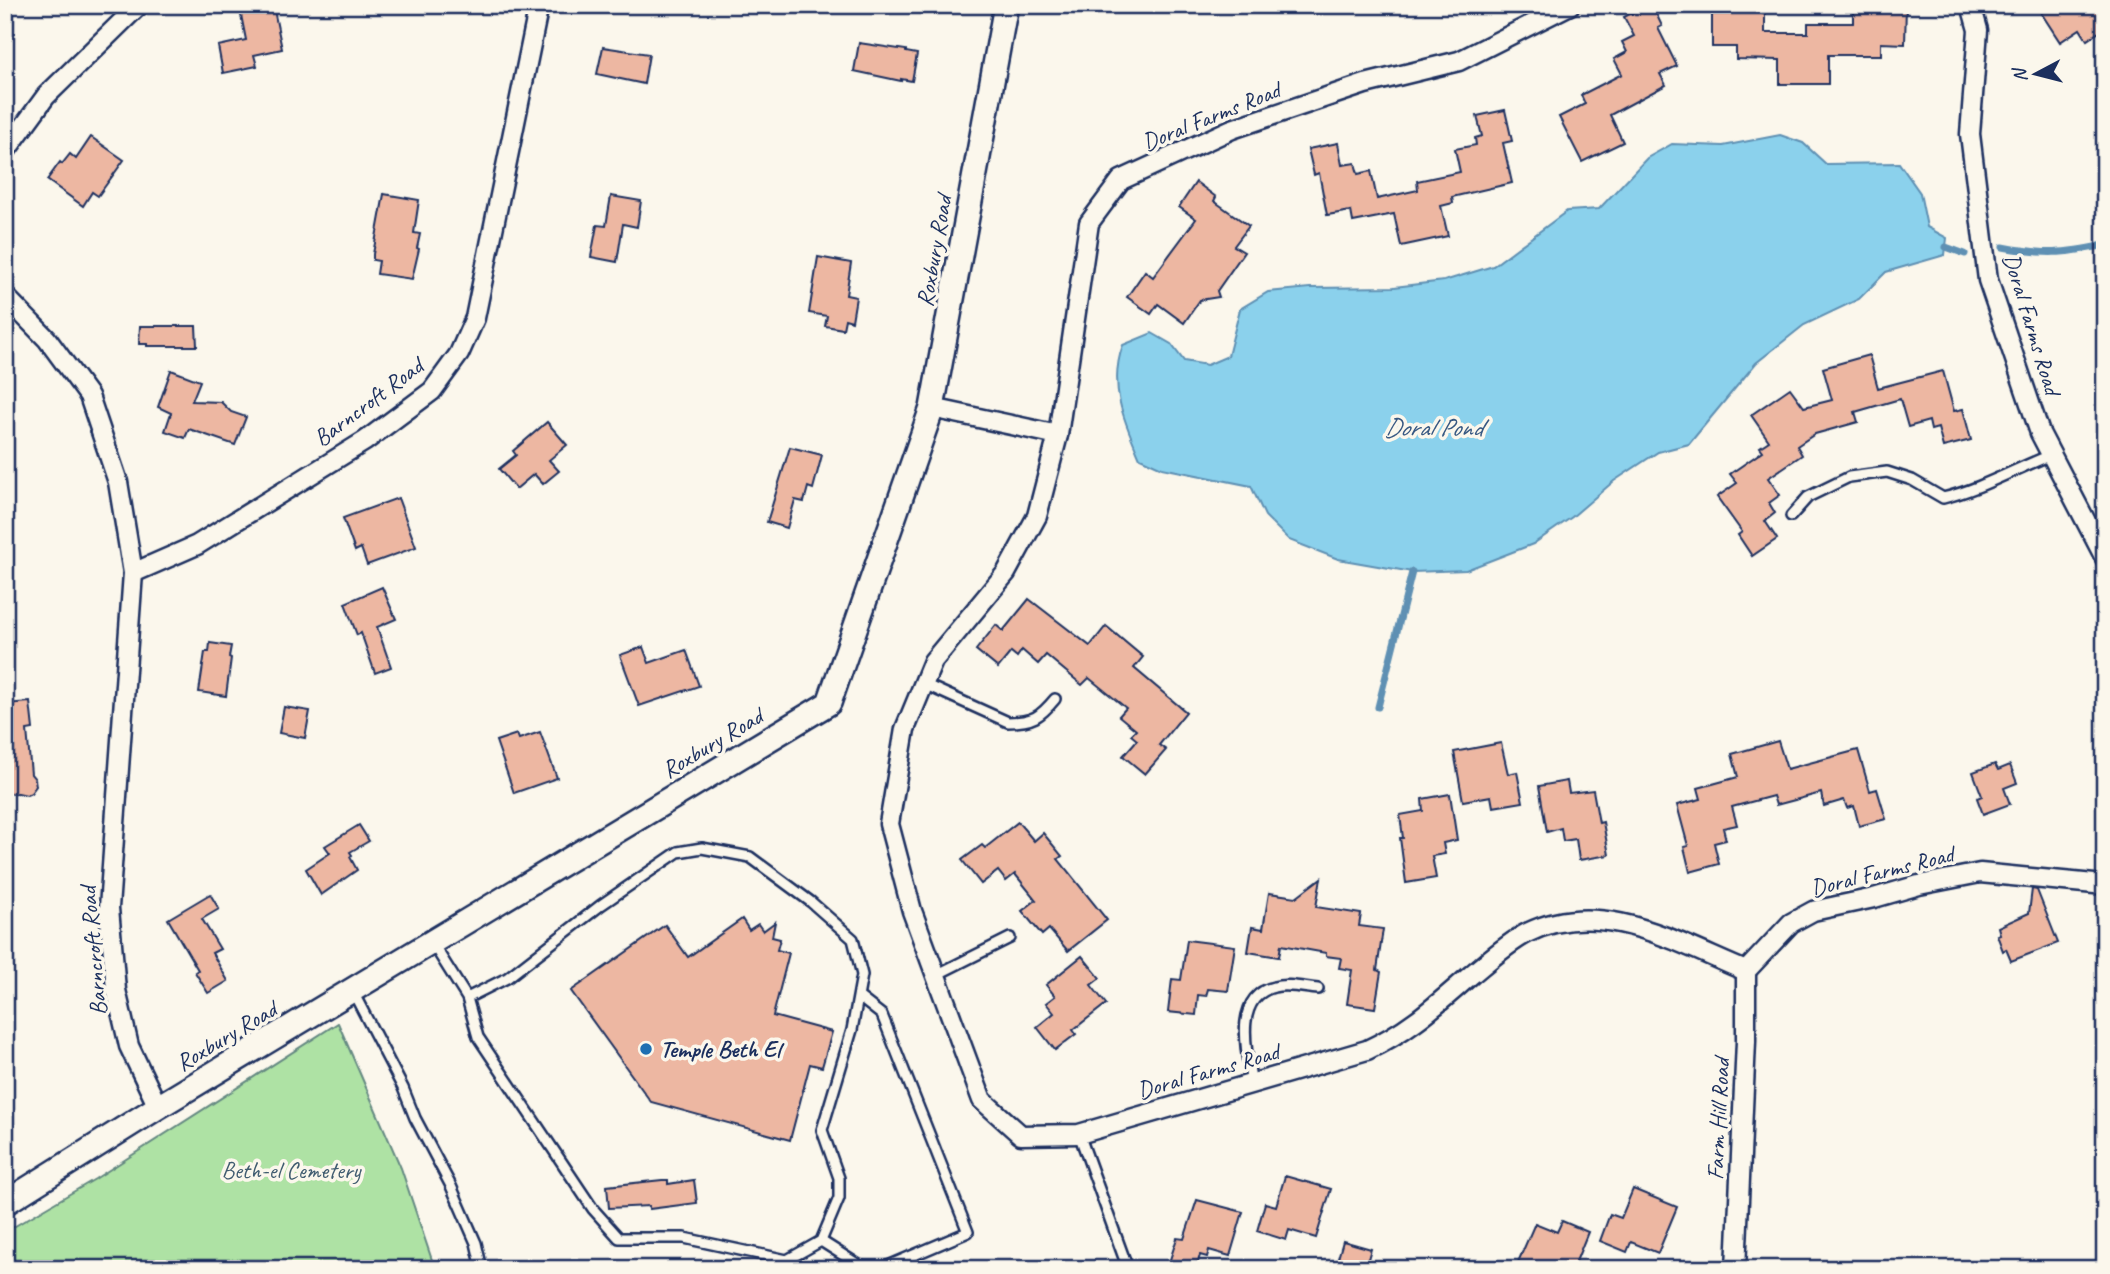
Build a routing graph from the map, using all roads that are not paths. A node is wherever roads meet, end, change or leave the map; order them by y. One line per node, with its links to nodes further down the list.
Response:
1 (139, 5): 6 (street)
2 (539, 5): 13 (street, Barncroft Road)
3 (1006, 5): 8 (street, Roxbury Road)
4 (1570, 5): 9 (street, Doral Farms Road)
5 (1971, 5): 10 (street, Doral Farms Road)
6 (5, 152)
7 (5, 296): 13 (street, Barncroft Road)
8 (932, 408): 9 (street); 18 (street, Roxbury Road)
9 (1058, 435): 14 (street, Doral Farms Road)
10 (2051, 455): 11 (lane); 12 (street, Doral Farms Road)
11 (1791, 516)
12 (2105, 558)
13 (133, 573): 26 (street, Barncroft Road)
14 (924, 684): 15 (lane); 20 (street, Doral Farms Road)
15 (1055, 699)
16 (2105, 885): 19 (street, Doral Farms Road)
17 (1010, 938): 20 (lane)
18 (432, 942): 22 (street, Roxbury Road); 24 (lane)
19 (1746, 971): 25 (street, Doral Farms Road); 34 (street, Farm Hill Road)
20 (936, 975): 27 (street, Doral Farms Road)
21 (1318, 989): 25 (lane)
22 (352, 990): 26 (street, Roxbury Road); 30 (lane)
23 (859, 997): 24 (lane); 29 (lane); 32 (lane)
24 (467, 998): 29 (lane)
25 (1252, 1084): 27 (street, Doral Farms Road)
26 (158, 1107): 28 (street, Roxbury Road)
27 (1079, 1134): 33 (lane)
28 (5, 1203)
29 (821, 1241): 31 (lane)
30 (482, 1269)
31 (865, 1269)
32 (881, 1269)
33 (1128, 1269)
34 (1736, 1269)

